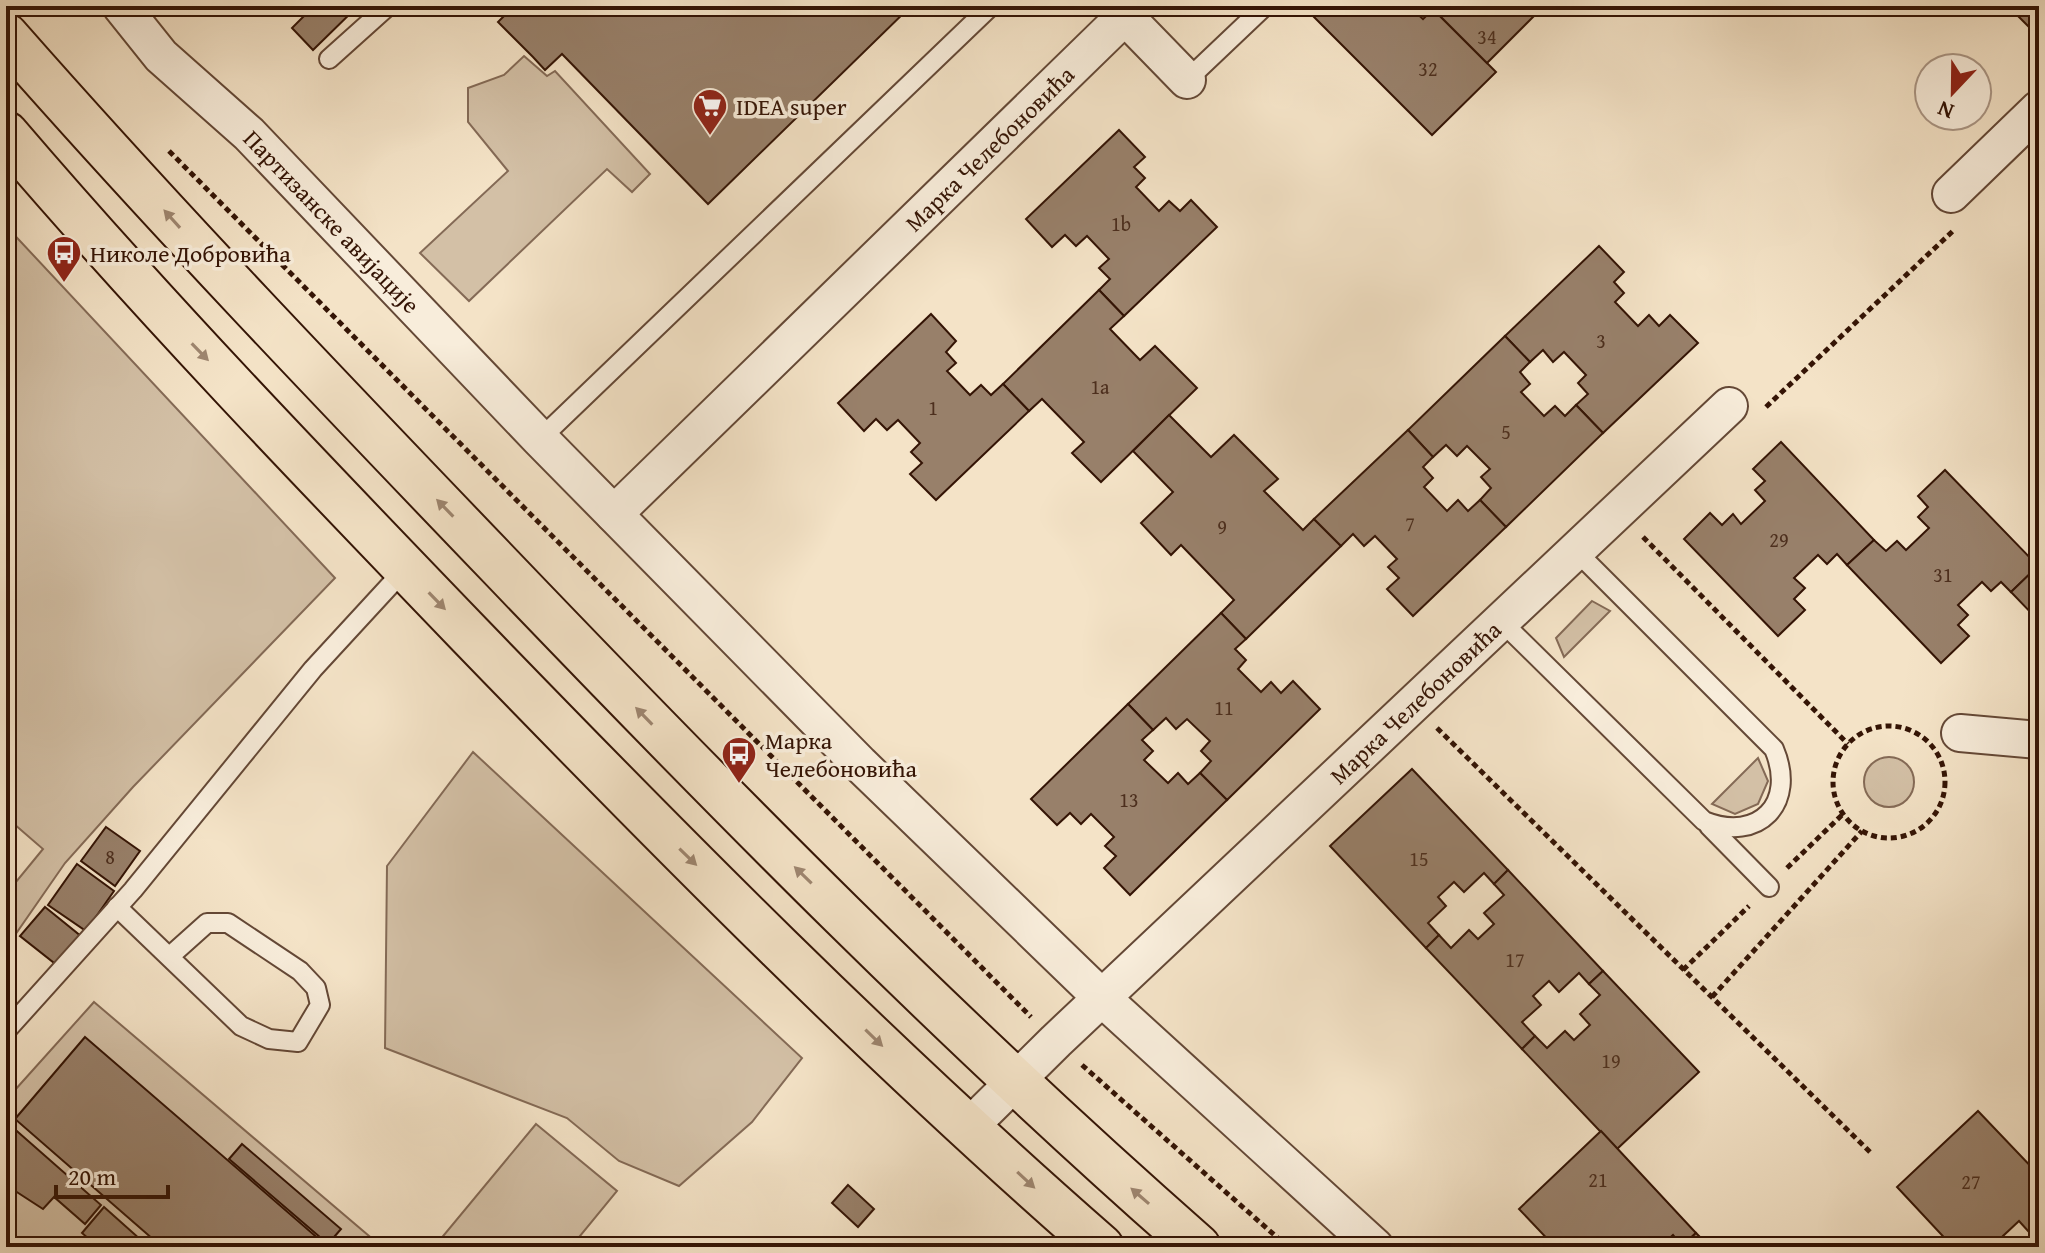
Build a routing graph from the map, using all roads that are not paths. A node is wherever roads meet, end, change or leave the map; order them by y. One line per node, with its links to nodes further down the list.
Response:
1 (121, 6): 13 (street, Партизанске авијације)
2 (388, 6): 7 (lane)
3 (991, 6): 13 (lane)
4 (1265, 6): 8 (lane)
5 (1120, 11): 8 (street); 14 (street, Марка Челебоновића)
6 (6, 36): 26 (main road, one-way to 6)
7 (329, 59)
8 (1187, 80)
9 (2039, 109): 11 (street)
10 (6, 134): 16 (main road, one-way to 16)
11 (1951, 194)
12 (1744, 409): 15 (street, Марка Челебоновића)
13 (540, 439): 14 (street)
14 (614, 514): 24 (street)
15 (1575, 550): 17 (street, Марка Челебоновића); 20 (lane)
16 (406, 568): 22 (lane); 27 (main road, one-way to 27)
17 (1501, 621): 20 (lane); 24 (street, Марка Челебоновића)
18 (1960, 733): 19 (street)
19 (2039, 740)
20 (1704, 821): 21 (lane)
21 (1769, 887)
22 (117, 907): 23 (lane); 25 (lane)
23 (169, 957): 23 (lane)
24 (1102, 998): 26 (street, Марка Челебоновића); 30 (street)
25 (6, 1031)
26 (1015, 1082): 27 (street, Марка Челебоновића); 29 (main road, one-way to 26)
27 (969, 1127): 28 (main road, one-way to 28)
28 (1101, 1247)
29 (1198, 1247)
30 (1375, 1247)

